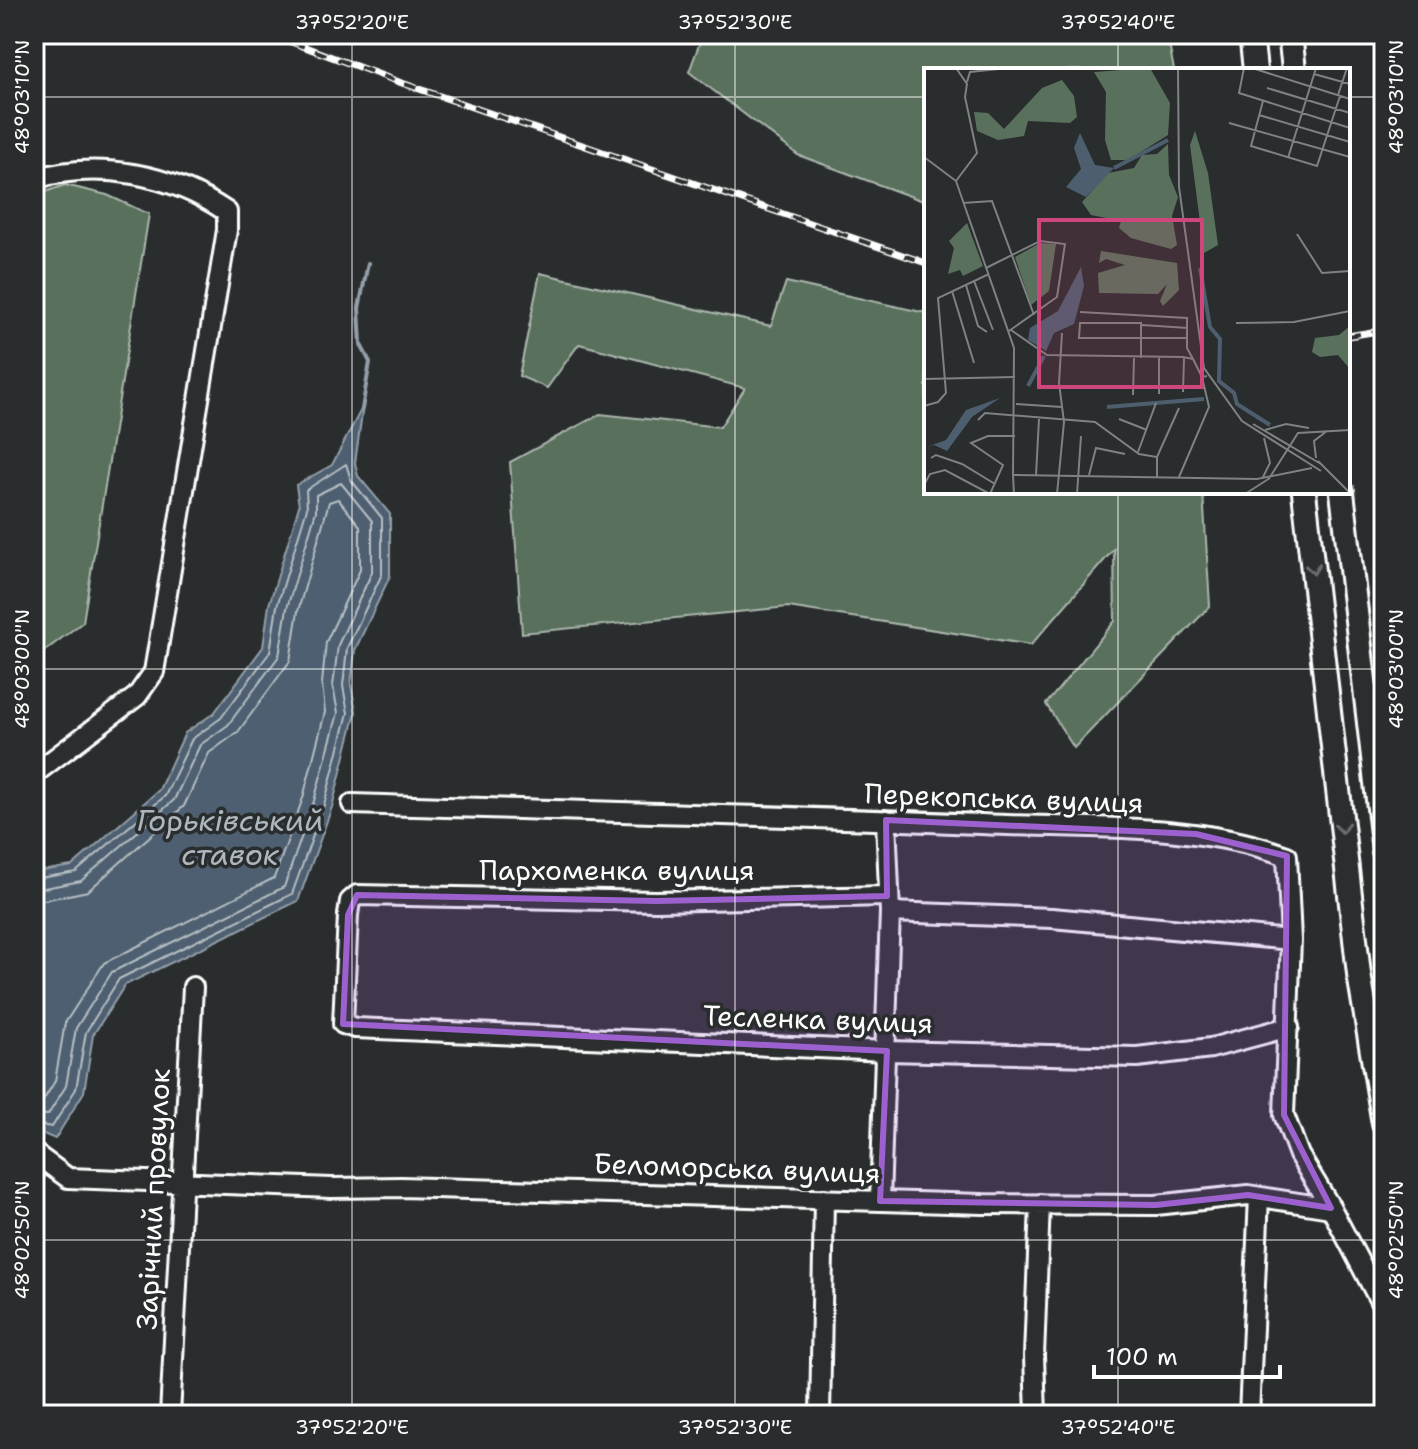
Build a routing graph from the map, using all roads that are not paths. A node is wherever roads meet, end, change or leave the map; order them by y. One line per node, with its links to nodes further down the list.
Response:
1 (1251, 34): 3 (main road)
2 (1290, 34): 4 (main road)
3 (1255, 68)
4 (1294, 68)
5 (34, 179): 8 (street)
6 (1304, 494): 18 (main road, one-way to 18)
7 (1342, 494): 11 (main road)
8 (34, 774)
9 (352, 804): 10 (street, Перекопська вулиця)
10 (886, 820): 12 (street); 13 (street, Перекопська вулиця)
11 (1384, 851)
12 (888, 904): 13 (street, Пархоменка вулиця); 15 (street, Пархоменка вулиця); 17 (street)
13 (1291, 940): 16 (street, Перекопська вулиця)
14 (193, 987): 20 (street, Зарічний провулок)
15 (343, 1024): 17 (street, Тесленка вулиця)
16 (1289, 1027): 17 (street, Тесленка вулиця); 25 (street, Перекопська вулиця)
17 (887, 1051): 23 (street)
18 (1384, 1124)
19 (34, 1153): 20 (street, Беломорська вулиця)
20 (181, 1181): 22 (street, Беломорська вулиця); 27 (street, Зарічний провулок)
21 (1259, 1197): 24 (street, Беломорська вулиця); 25 (street, Беломорська вулиця); 30 (street)
22 (824, 1199): 23 (street, Беломорська вулиця); 28 (street)
23 (880, 1201): 24 (street, Беломорська вулиця)
24 (1040, 1204): 29 (street)
25 (1331, 1208): 26 (street)
26 (1384, 1309)
27 (170, 1415)
28 (820, 1415)
29 (1036, 1415)
30 (1249, 1415)

